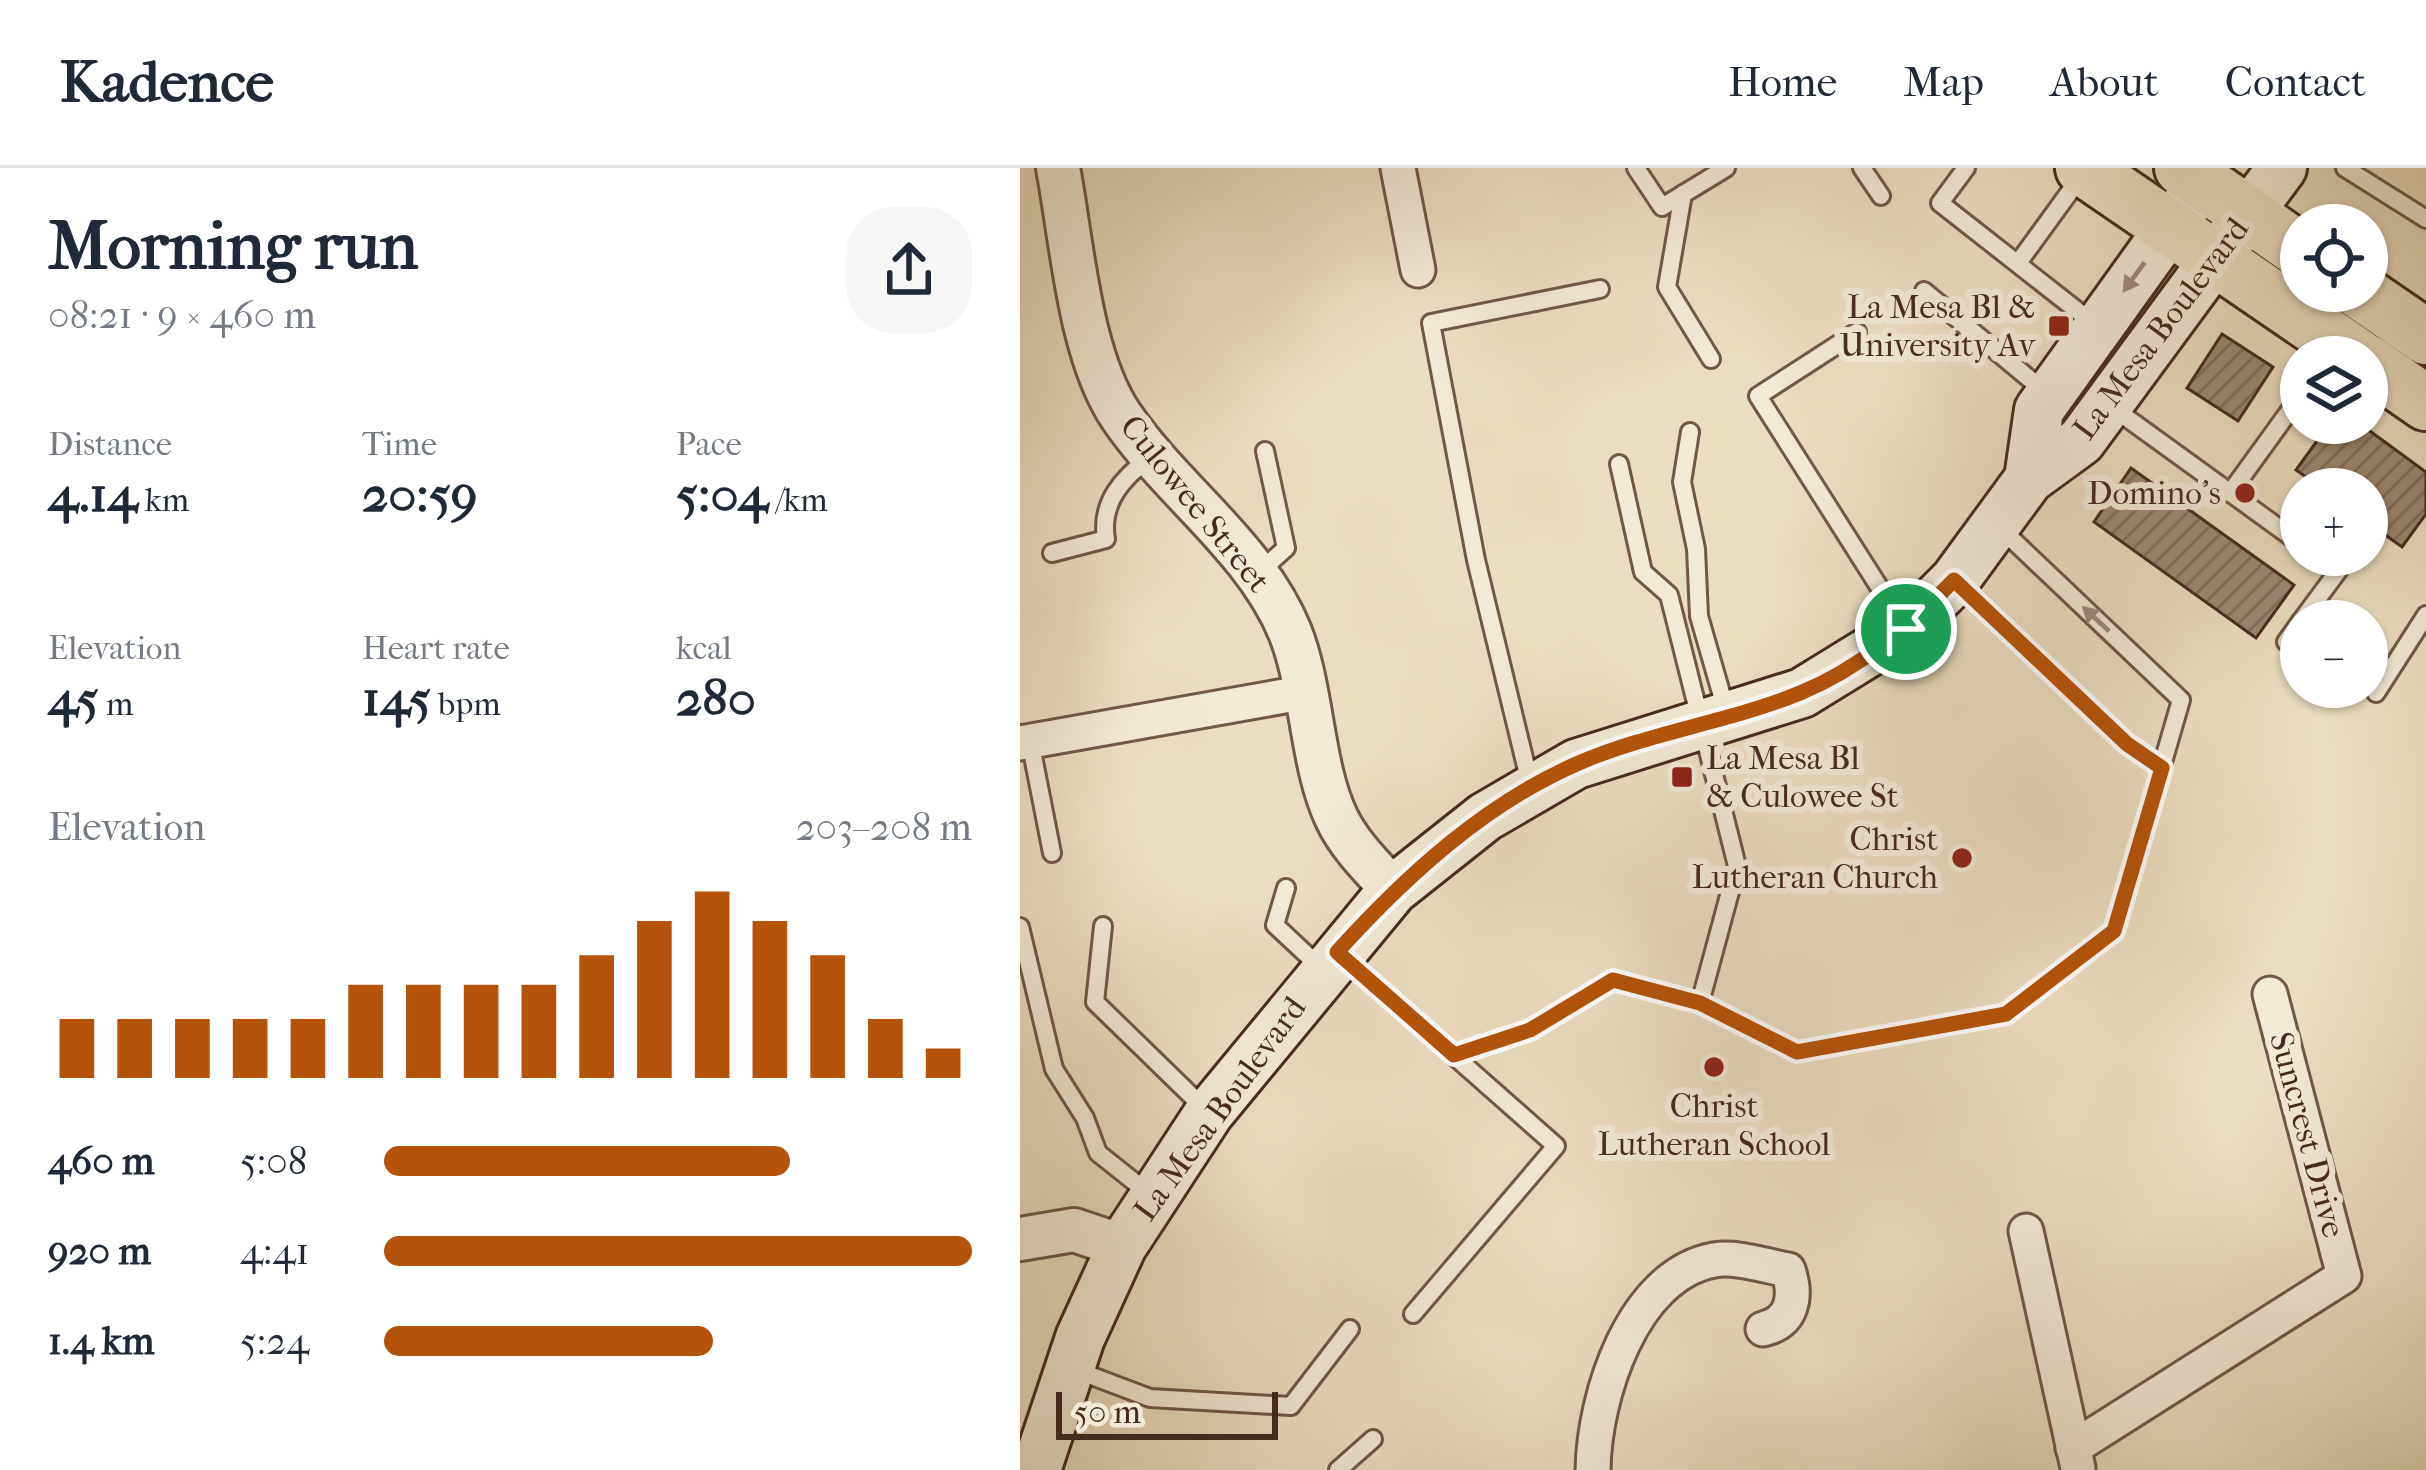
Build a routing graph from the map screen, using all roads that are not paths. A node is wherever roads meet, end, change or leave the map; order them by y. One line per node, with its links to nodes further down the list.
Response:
1 (1058, 168): 35 (street, Culowee Street)
2 (1398, 168): 19 (street)
3 (1636, 168): 11 (lane)
4 (1726, 168): 11 (lane)
5 (1862, 168): 12 (lane)
6 (1966, 168): 18 (lane)
7 (2282, 168): 13 (main road, La Mesa Boulevard)
8 (2345, 168): 14 (lane)
9 (2085, 169): 15 (main road); 18 (lane)
10 (2199, 173): 13 (main road); 15 (main road, La Mesa Boulevard)
11 (1683, 194): 27 (lane)
12 (1880, 196)
13 (2248, 214): 16 (main road); 17 (main road, La Mesa Boulevard)
14 (2426, 219)
15 (2170, 228): 17 (main road); 23 (main road, La Mesa Boulevard, one-way to 23)
16 (2280, 236)
17 (2216, 259): 25 (main road); 31 (main road, La Mesa Boulevard)
18 (2018, 263): 23 (lane)
19 (1418, 270)
20 (1600, 289): 51 (lane)
21 (1924, 291): 29 (lane)
22 (2388, 311): 26 (main road)
23 (2099, 327): 29 (main road, La Mesa Boulevard)
24 (1857, 332): 45 (lane)
25 (2322, 336)
26 (2426, 338)
27 (1711, 359)
28 (2388, 380): 30 (main road)
29 (2050, 395): 37 (main road, La Mesa Boulevard)
30 (2426, 403)
31 (2108, 404): 37 (main road, La Mesa Boulevard); 38 (lane)
32 (2280, 423): 38 (lane)
33 (1690, 432): 48 (lane)
34 (1265, 451): 42 (lane)
35 (1153, 456): 41 (lane); 42 (street, Culowee Street)
36 (1619, 464): 48 (lane)
37 (2029, 478): 39 (main road, La Mesa Boulevard)
38 (2230, 493): 40 (lane)
39 (1998, 526): 43 (main road, La Mesa Boulevard); 50 (lane, one-way to 39)
40 (2280, 529)
41 (1052, 553)
42 (1257, 574): 47 (street, Culowee Street)
43 (1954, 580): 45 (main road, La Mesa Boulevard); 50 (lane)
44 (2426, 615): 46 (lane)
45 (1906, 629): 48 (main road, La Mesa Boulevard)
46 (2388, 674)
47 (1307, 692): 49 (street); 54 (street, Culowee Street)
48 (1714, 720): 51 (main road, La Mesa Boulevard); 59 (lane)
49 (1025, 742): 52 (lane)
50 (2162, 768): 59 (lane)
51 (1531, 788): 54 (main road, La Mesa Boulevard)
52 (1052, 853)
53 (1286, 888): 57 (lane)
54 (1393, 890): 57 (main road, La Mesa Boulevard)
55 (1102, 926): 61 (lane)
56 (1020, 927): 62 (lane)
57 (1330, 961): 60 (lane); 61 (main road, La Mesa Boulevard)
58 (2270, 994): 71 (street, Suncrest Drive)
59 (1700, 1003): 60 (lane)
60 (1454, 1055): 66 (lane)
61 (1209, 1113): 62 (main road, La Mesa Boulevard)
62 (1153, 1197): 65 (main road, La Mesa Boulevard)
63 (2026, 1231): 71 (street)
64 (1020, 1238): 65 (street)
65 (1122, 1246): 69 (main road, La Mesa Boulevard)
66 (1413, 1314)
67 (1350, 1329): 69 (lane)
68 (1763, 1329): 74 (street)
69 (1070, 1367): 72 (main road, La Mesa Boulevard)
70 (1373, 1438): 73 (lane)
71 (2076, 1459)
72 (1036, 1470)
73 (1338, 1470)
74 (1593, 1470)

